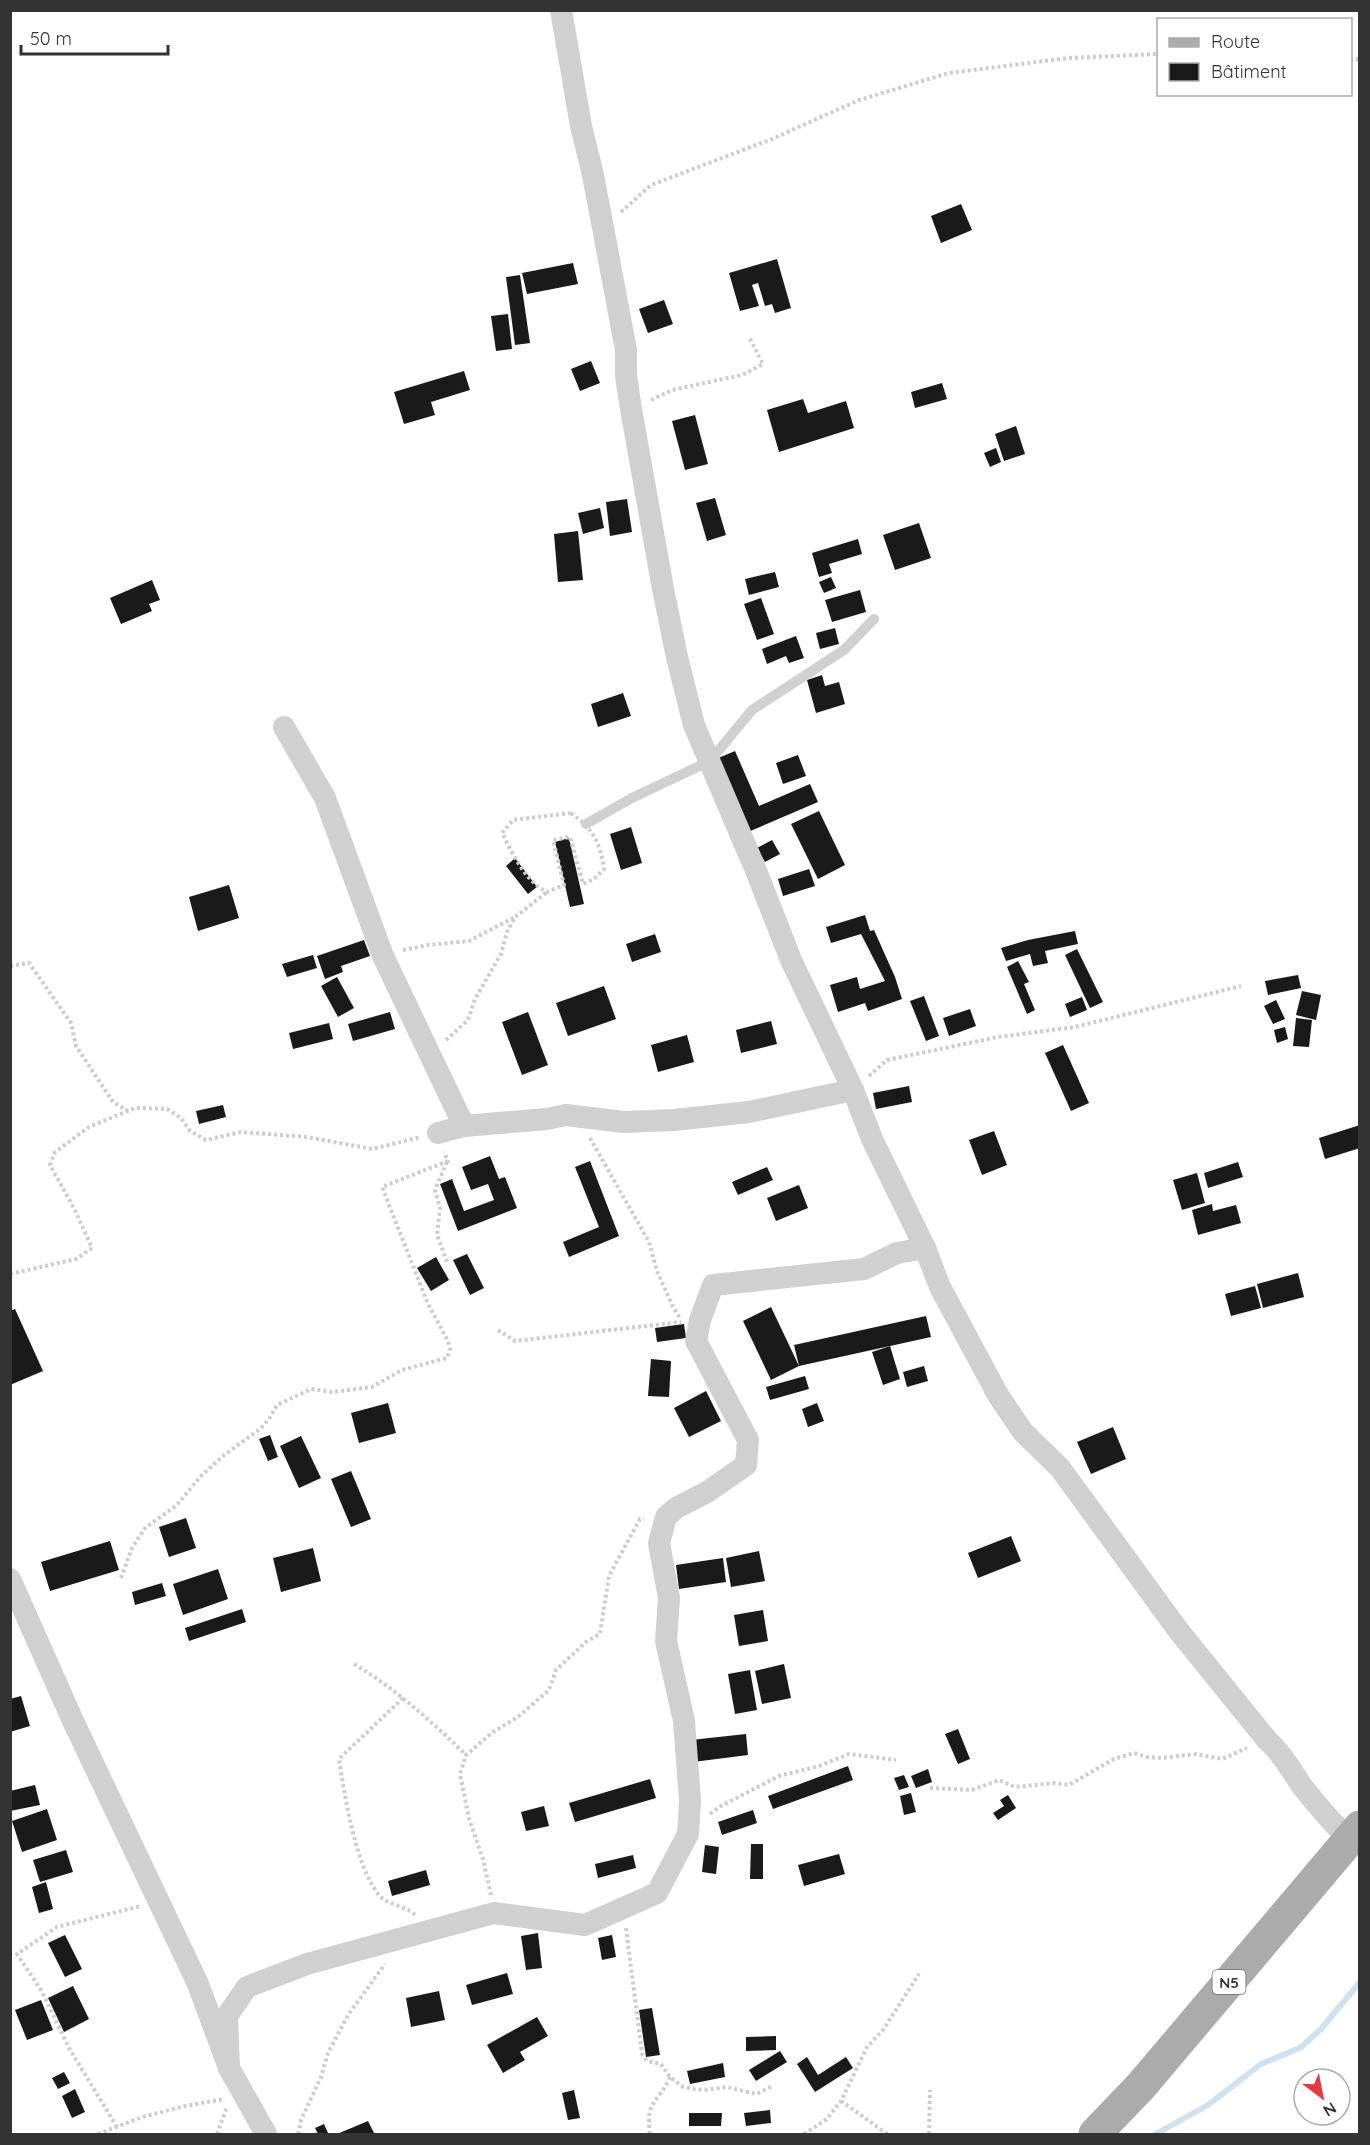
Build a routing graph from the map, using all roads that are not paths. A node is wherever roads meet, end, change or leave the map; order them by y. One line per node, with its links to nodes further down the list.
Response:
1 (561, 10): 4 (street)
2 (874, 619): 4 (lane)
3 (284, 727): 7 (street)
4 (710, 761): 5 (lane); 6 (street)
5 (586, 824)
6 (852, 1090): 7 (street); 9 (street)
7 (464, 1126): 8 (street)
8 (438, 1133)
9 (925, 1248): 11 (street); 12 (street)
10 (10, 1579): 12 (street)
11 (1355, 1833): 14 (main road, N5)
12 (229, 2068): 13 (street)
13 (266, 2134)
14 (1095, 2134)

